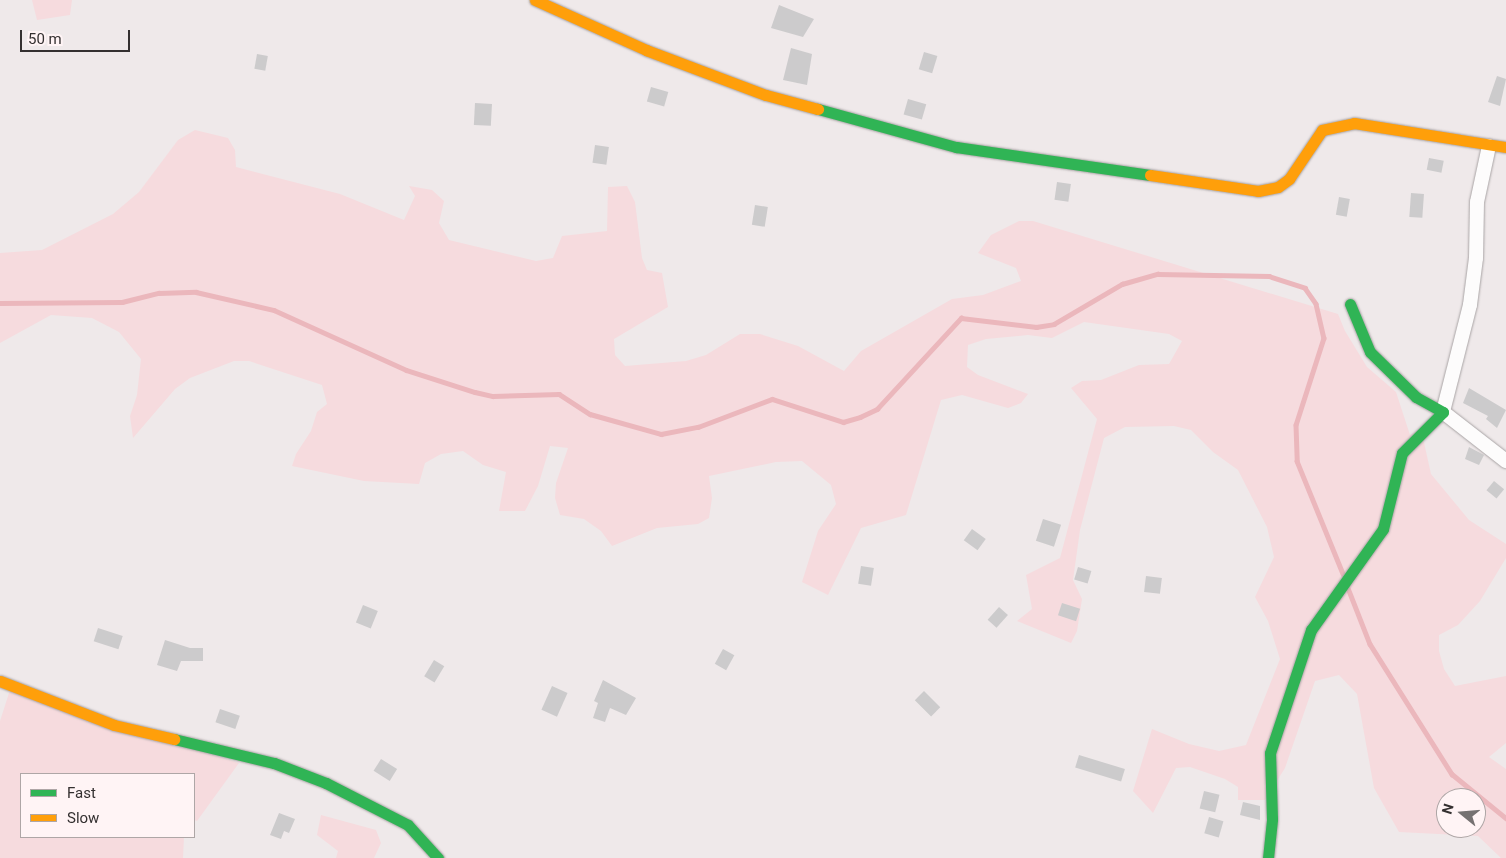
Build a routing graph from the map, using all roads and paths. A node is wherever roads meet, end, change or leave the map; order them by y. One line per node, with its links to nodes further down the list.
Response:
1 (535, 0): 2 (street)
2 (1489, 146): 3 (street); 5 (street)
3 (1506, 147)
4 (1350, 304): 5 (street)
5 (1443, 412): 6 (street); 9 (street)
6 (1506, 461)
7 (0, 681): 8 (street)
8 (438, 858)
9 (1268, 858)

